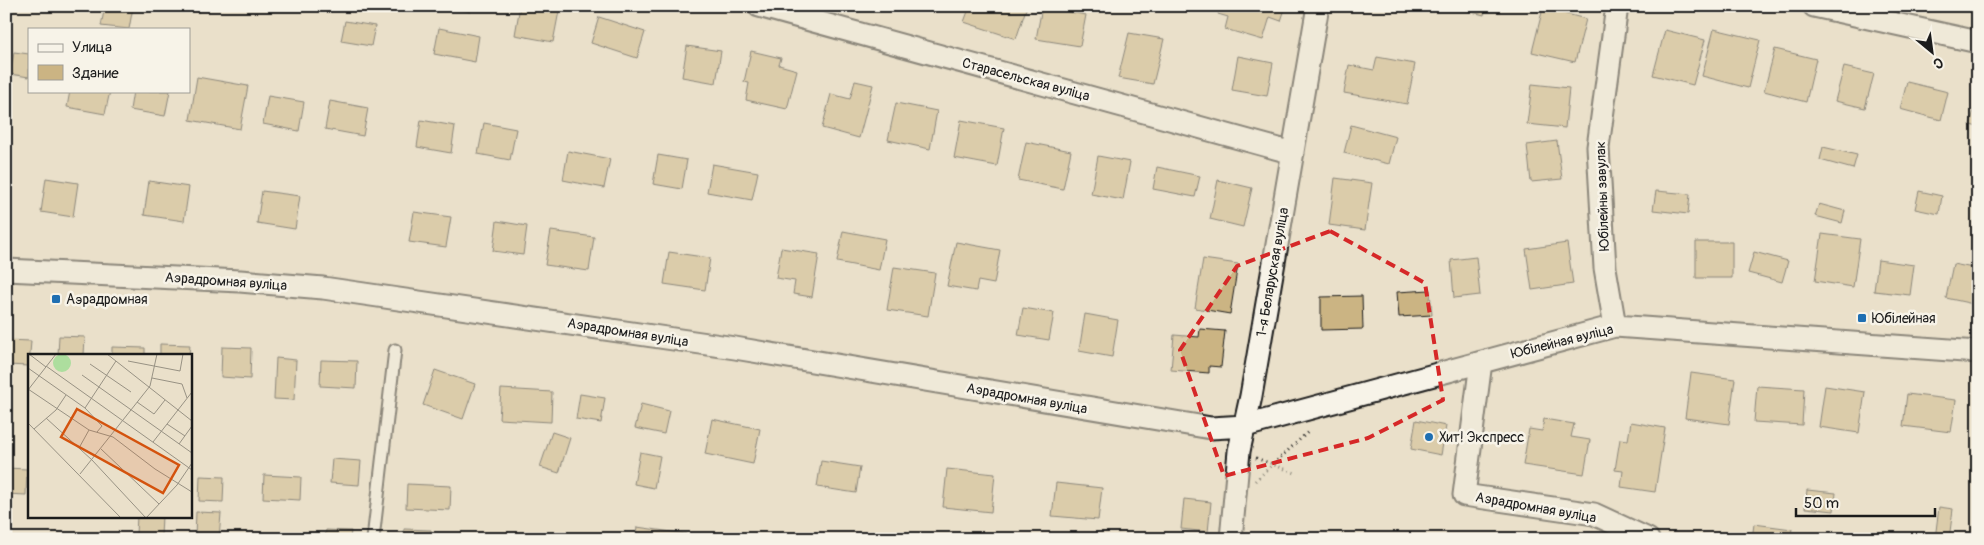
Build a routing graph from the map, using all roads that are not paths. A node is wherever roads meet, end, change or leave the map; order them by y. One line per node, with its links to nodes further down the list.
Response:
1 (759, 6): 6 (street, Старасельская вуліца)
2 (1318, 6): 6 (street, 1-я Беларуская вуліца)
3 (1617, 6): 8 (street, Юбілейны завулак)
4 (1814, 6): 5 (street)
5 (1978, 42)
6 (1293, 152): 12 (street, 1-я Беларуская вуліца)
7 (6, 270): 12 (street, Аэрадромная вуліца)
8 (1615, 326): 10 (street, Юбілейная вуліца); 11 (street, Юбілейная вуліца)
9 (395, 350): 13 (lane)
10 (1978, 352)
11 (1481, 362): 12 (street, Юбілейная вуліца); 15 (street, Аэрадромная вуліца)
12 (1245, 426): 14 (street, 1-я Беларуская вуліца)
13 (373, 539)
14 (1231, 539)
15 (1648, 539)

